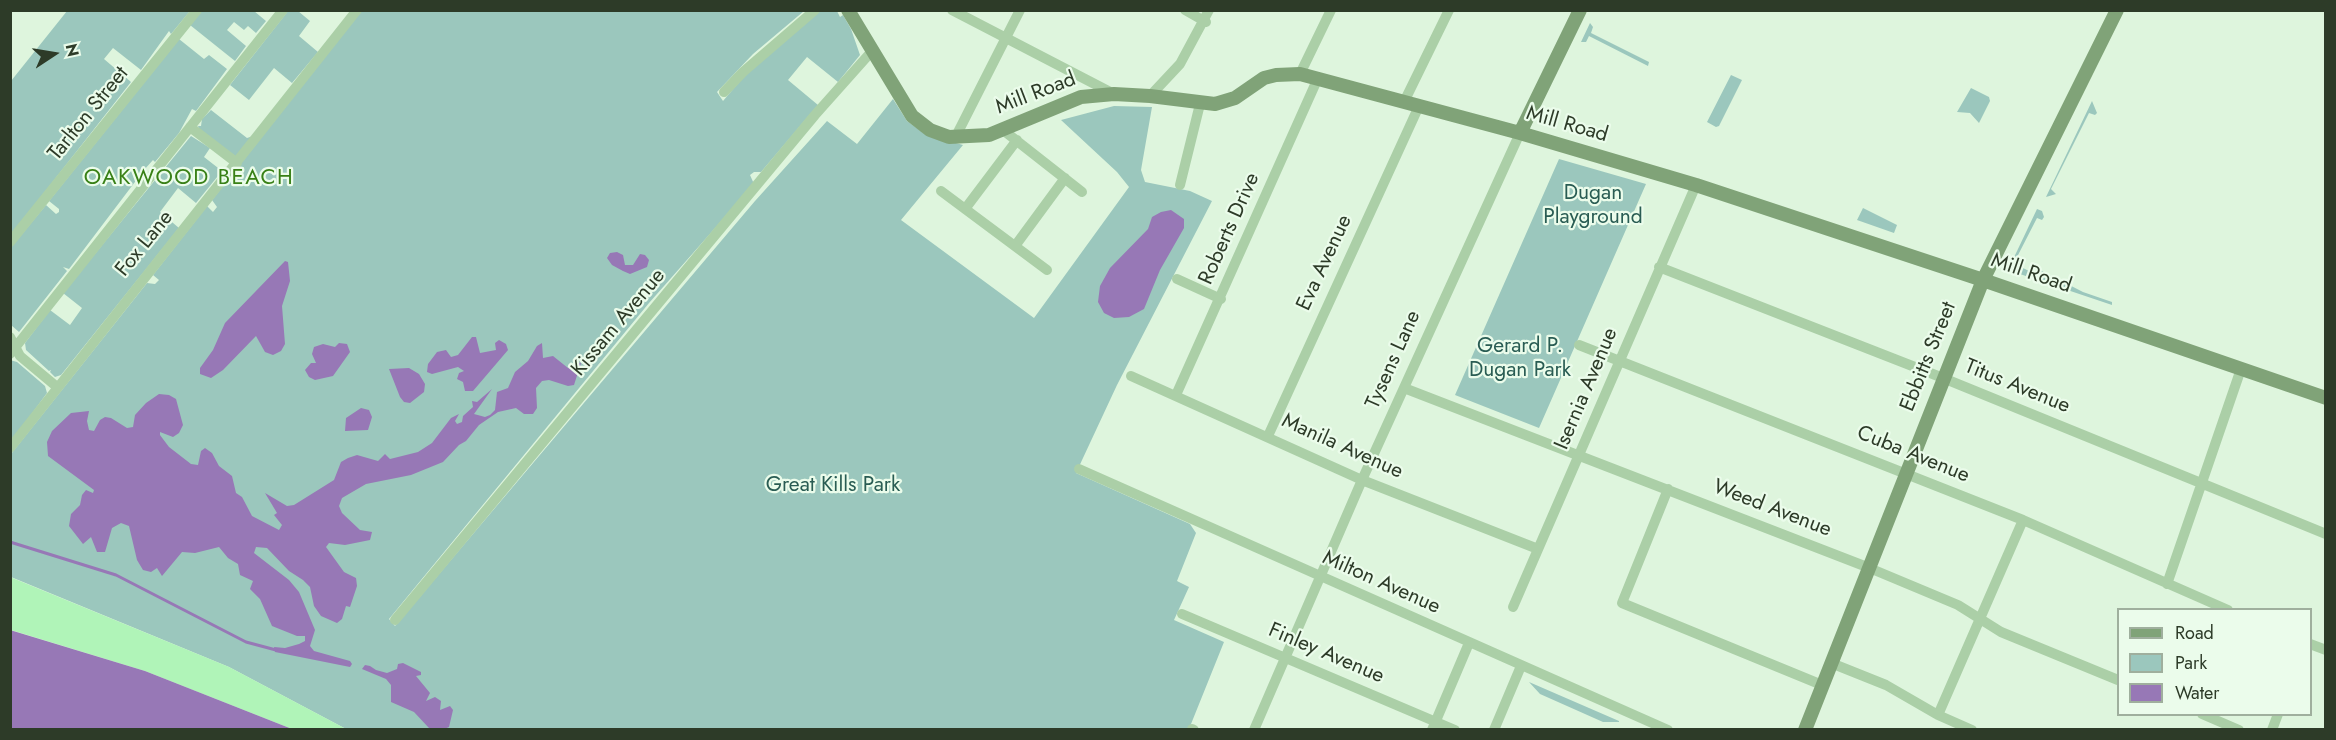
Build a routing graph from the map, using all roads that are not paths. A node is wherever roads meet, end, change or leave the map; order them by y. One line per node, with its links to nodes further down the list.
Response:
1 (197, 10): 37 (street, Tarlton Street)
2 (283, 10): 25 (street)
3 (357, 10): 30 (street, Fox Lane)
4 (815, 10): 19 (street)
5 (848, 10): 16 (street, Mill Road)
6 (952, 10): 15 (street)
7 (1020, 10): 15 (street)
8 (1185, 10): 14 (street)
9 (1209, 10): 14 (street)
10 (1330, 10): 17 (street)
11 (1449, 10): 22 (street)
12 (1580, 10): 27 (street, Tysens Lane)
13 (2117, 10): 42 (street, Ebbitts Street)
14 (1206, 22): 21 (street)
15 (1006, 38): 20 (street); 28 (street)
16 (872, 51): 28 (street, Mill Road); 72 (street, Kissam Avenue)
17 (1300, 74): 18 (street, Mill Road); 23 (street, Mill Road)
18 (1318, 78): 22 (street, Mill Road); 43 (street, Roberts Drive)
19 (724, 92)
20 (1114, 94): 21 (street, Mill Road); 26 (street, Mill Road)
21 (1150, 96): 23 (street, Mill Road)
22 (1404, 102): 24 (street, Mill Road)
23 (1200, 104): 32 (street)
24 (1419, 106): 27 (street, Mill Road); 54 (street, Eva Avenue)
25 (190, 127): 30 (street); 45 (street)
26 (1003, 130): 28 (street, Mill Road); 29 (street)
27 (1520, 133): 33 (street, Mill Road); 51 (street, Tysens Lane)
28 (955, 138)
29 (1017, 140): 31 (street); 36 (street)
30 (237, 163): 50 (street, Fox Lane)
31 (1065, 178): 35 (street); 38 (street)
32 (1180, 185)
33 (1696, 185): 39 (street, Isernia Avenue); 42 (street, Mill Road)
34 (940, 191): 36 (street)
35 (1082, 192)
36 (965, 209): 38 (street)
37 (10, 242)
38 (1015, 246): 40 (street)
39 (1659, 267): 46 (street, Isernia Avenue); 49 (street, Titus Avenue)
40 (1047, 270)
41 (1177, 279): 43 (street)
42 (1983, 280): 47 (street, Mill Road); 49 (street, Ebbitts Street)
43 (1221, 299): 52 (street, Roberts Drive)
44 (1579, 345): 46 (street, Cuba Avenue)
45 (12, 346): 50 (street)
46 (1620, 362): 56 (street, Isernia Avenue); 58 (street, Cuba Avenue)
47 (2241, 369): 53 (street, Mill Road); 60 (street)
48 (1131, 376): 52 (street, Manila Avenue)
49 (1943, 378): 58 (street, Ebbitts Street); 60 (street, Titus Avenue)
50 (57, 387): 55 (street, Fox Lane)
51 (1404, 388): 56 (street, Weed Avenue); 59 (street, Tysens Lane)
52 (1176, 395): 54 (street, Manila Avenue)
53 (2325, 398)
54 (1268, 436): 59 (street, Manila Avenue)
55 (10, 448)
56 (1580, 454): 61 (street, Weed Avenue); 64 (street, Isernia Avenue)
57 (1079, 469): 66 (street, Milton Avenue)
58 (1906, 472): 62 (street, Cuba Avenue); 65 (street, Ebbitts Street)
59 (1362, 480): 64 (street, Manila Avenue); 66 (street, Tysens Lane)
60 (2201, 482): 63 (street, Titus Avenue); 67 (street)
61 (1668, 489): 65 (street, Weed Avenue); 78 (street)
62 (2023, 520): 67 (street, Cuba Avenue); 71 (street)
63 (2325, 534)
64 (1538, 549): 68 (street, Isernia Avenue)
65 (1868, 567): 71 (street, Weed Avenue); 75 (street, Ebbitts Street)
66 (1320, 578): 73 (street, Milton Avenue); 74 (street, Tysens Lane)
67 (2167, 584): 69 (street, Cuba Avenue)
68 (1513, 607)
69 (2226, 608)
70 (1182, 614): 74 (street, Finley Avenue)
71 (1980, 619): 77 (street, Weed Avenue); 79 (street)
72 (395, 620)
73 (1469, 643): 76 (street, Milton Avenue); 81 (street)
74 (1284, 657): 81 (street, Finley Avenue); 82 (street, Tysens Lane)
75 (1832, 663): 78 (street, Ebbitts Street); 79 (street)
76 (1521, 666): 84 (street); 85 (street, Milton Avenue)
77 (2117, 680)
78 (1822, 685): 86 (street, Ebbitts Street)
79 (1938, 715): 87 (street)
80 (2207, 716): 88 (street)
81 (1434, 725): 83 (street, Finley Avenue)
82 (1254, 729)
83 (1455, 729)
84 (1494, 729)
85 (1668, 729)
86 (1805, 729)
87 (1972, 729)
88 (2239, 729)

